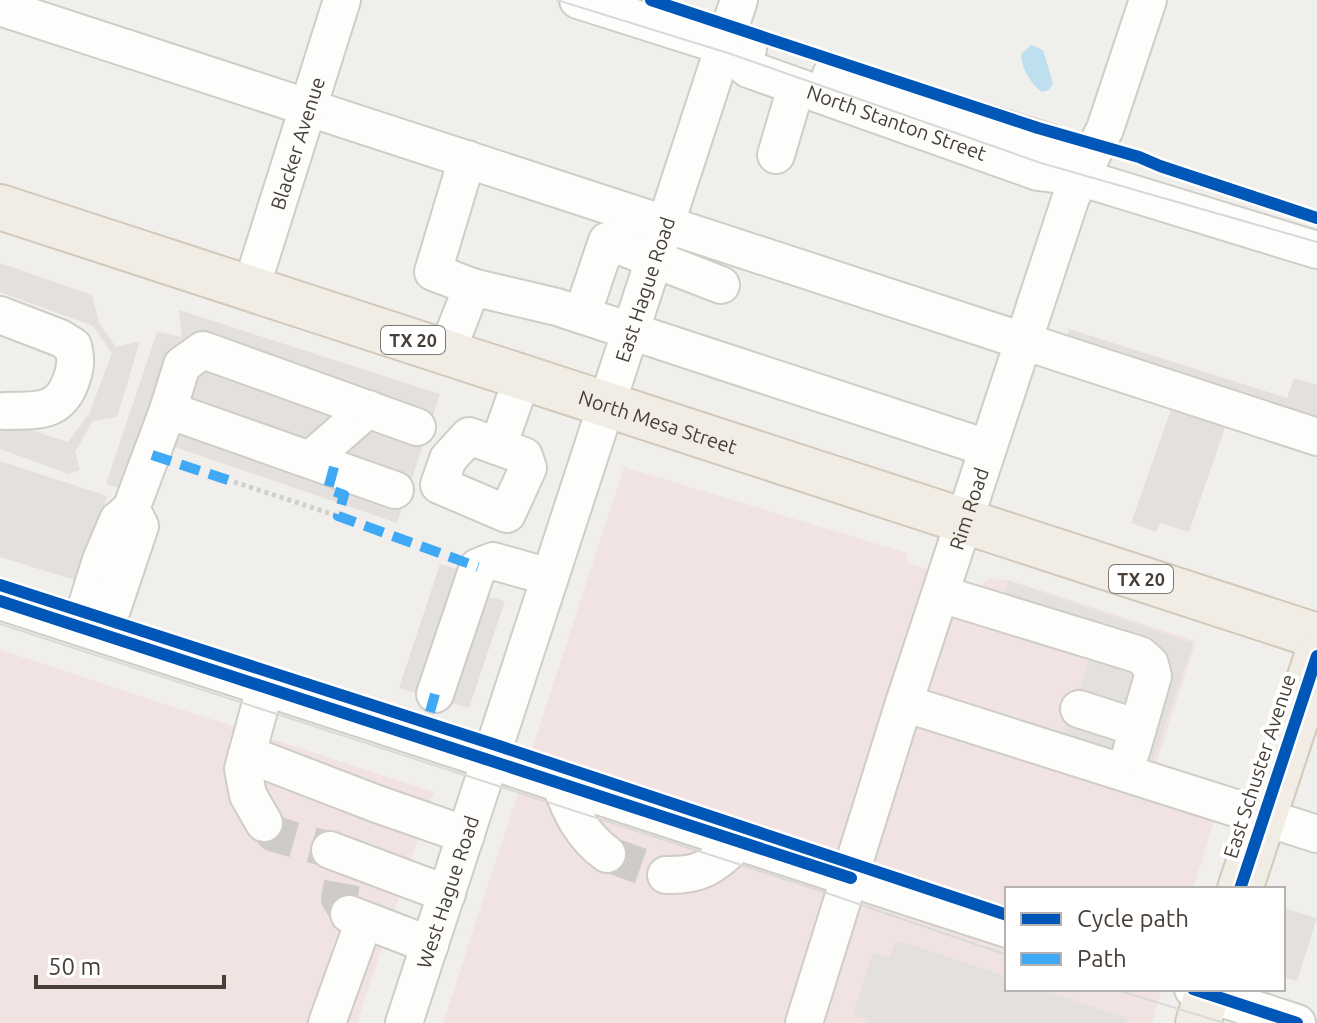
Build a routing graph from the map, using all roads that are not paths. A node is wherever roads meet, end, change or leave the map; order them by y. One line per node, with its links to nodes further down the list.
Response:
1 (342, 0): 8 (street, Blacker Avenue)
2 (578, 0): 6 (street, North Stanton Street)
3 (739, 0): 6 (street, East Hague Road)
4 (1148, 0): 11 (street, Rim Road)
5 (0, 7): 8 (street)
6 (723, 46): 7 (street, North Stanton Street); 11 (street, North Stanton Street); 13 (street, East Hague Road)
7 (796, 87): 9 (street); 11 (street, North Stanton Street)
8 (308, 108): 10 (street); 18 (street, Blacker Avenue)
9 (776, 155)
10 (467, 159): 13 (street); 17 (street)
11 (1079, 177): 14 (street, North Stanton Street); 22 (street, Rim Road)
12 (0, 207): 18 (main road, North Mesa Street / TX 20)
13 (665, 223): 15 (street, East Hague Road); 22 (street)
14 (1317, 250)
15 (653, 260): 16 (street); 20 (street); 21 (street, East Hague Road)
16 (721, 285)
17 (472, 287): 20 (street); 23 (street)
18 (251, 288): 23 (main road, North Mesa Street / TX 20)
19 (0, 315): 28 (street)
20 (582, 315): 21 (street)
21 (630, 331): 25 (street, East Hague Road); 32 (street)
22 (1023, 342): 30 (street); 32 (street, Rim Road)
23 (447, 351): 24 (main road, North Mesa Street / TX 20)
24 (523, 376): 25 (main road, North Mesa Street / TX 20); 31 (street)
25 (606, 403): 35 (main road, North Mesa Street / TX 20); 36 (street, East Hague Road)
26 (368, 409): 27 (street); 29 (street); 33 (street)
27 (168, 410): 33 (street); 39 (street)
28 (4, 411)
29 (417, 427)
30 (1317, 437)
31 (498, 446)
32 (987, 448): 35 (street, Rim Road)
33 (312, 458): 34 (street)
34 (395, 490)
35 (965, 521): 37 (street, Rim Road); 40 (main road, North Mesa Street / TX 20)
36 (546, 588): 43 (street); 48 (street, East Hague Road)
37 (941, 594): 44 (street, Rim Road); 46 (street)
38 (0, 601): 39 (street)
39 (92, 631): 42 (street)
40 (1317, 636)
41 (1317, 656): 51 (main road, East Schuster Avenue)
42 (265, 688): 47 (street); 48 (street)
43 (435, 694)
44 (904, 703): 49 (street); 58 (street, Rim Road)
45 (1079, 709): 46 (street)
46 (1138, 728): 49 (street)
47 (247, 754): 52 (street); 54 (street)
48 (491, 761): 50 (street); 54 (street, West Hague Road)
49 (1124, 772): 51 (street)
50 (560, 783): 55 (street); 56 (street)
51 (1263, 816): 53 (street); 60 (main road, East Schuster Avenue)
52 (264, 823)
53 (1317, 834)
54 (466, 835): 61 (street, West Hague Road)
55 (740, 841): 57 (street); 58 (street)
56 (607, 854)
57 (666, 875)
58 (849, 877): 62 (street); 67 (street, Rim Road)
59 (347, 885): 61 (street); 63 (street); 65 (street)
60 (1241, 887)
61 (447, 894): 63 (street, West Hague Road)
62 (1005, 928)
63 (430, 945): 66 (street, West Hague Road)
64 (1202, 999): 68 (street)
65 (327, 1023)
66 (404, 1023)
67 (804, 1023)
68 (1297, 1023)

